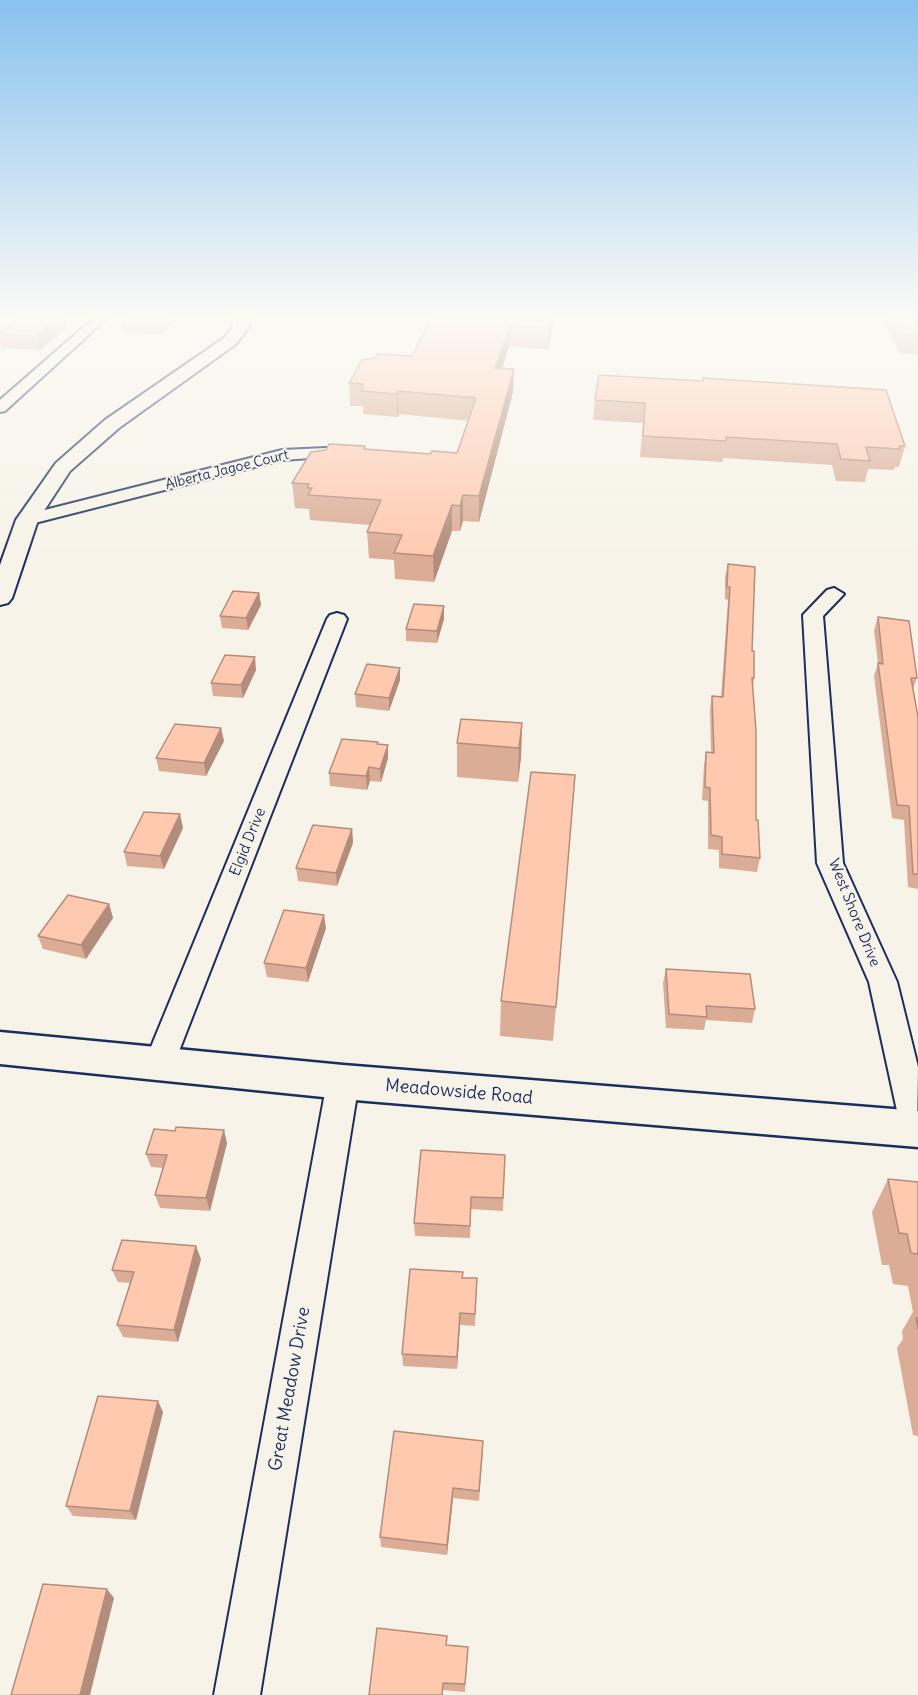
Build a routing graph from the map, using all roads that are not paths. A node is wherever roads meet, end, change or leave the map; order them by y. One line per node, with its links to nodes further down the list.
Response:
1 (151, 398): 3 (street)
2 (360, 453): 3 (street, Alberta Jagoe Court)
3 (27, 520): 5 (street)
4 (834, 594): 10 (street, West Shore Drive)
5 (0, 598)
6 (338, 619): 8 (street, Elgid Drive)
7 (0, 1048): 8 (main road, Meadowside Road)
8 (159, 1064): 9 (main road, Meadowside Road)
9 (343, 1082): 10 (main road, Meadowside Road); 11 (street, Great Meadow Drive)
10 (918, 1129)
11 (237, 1695)

